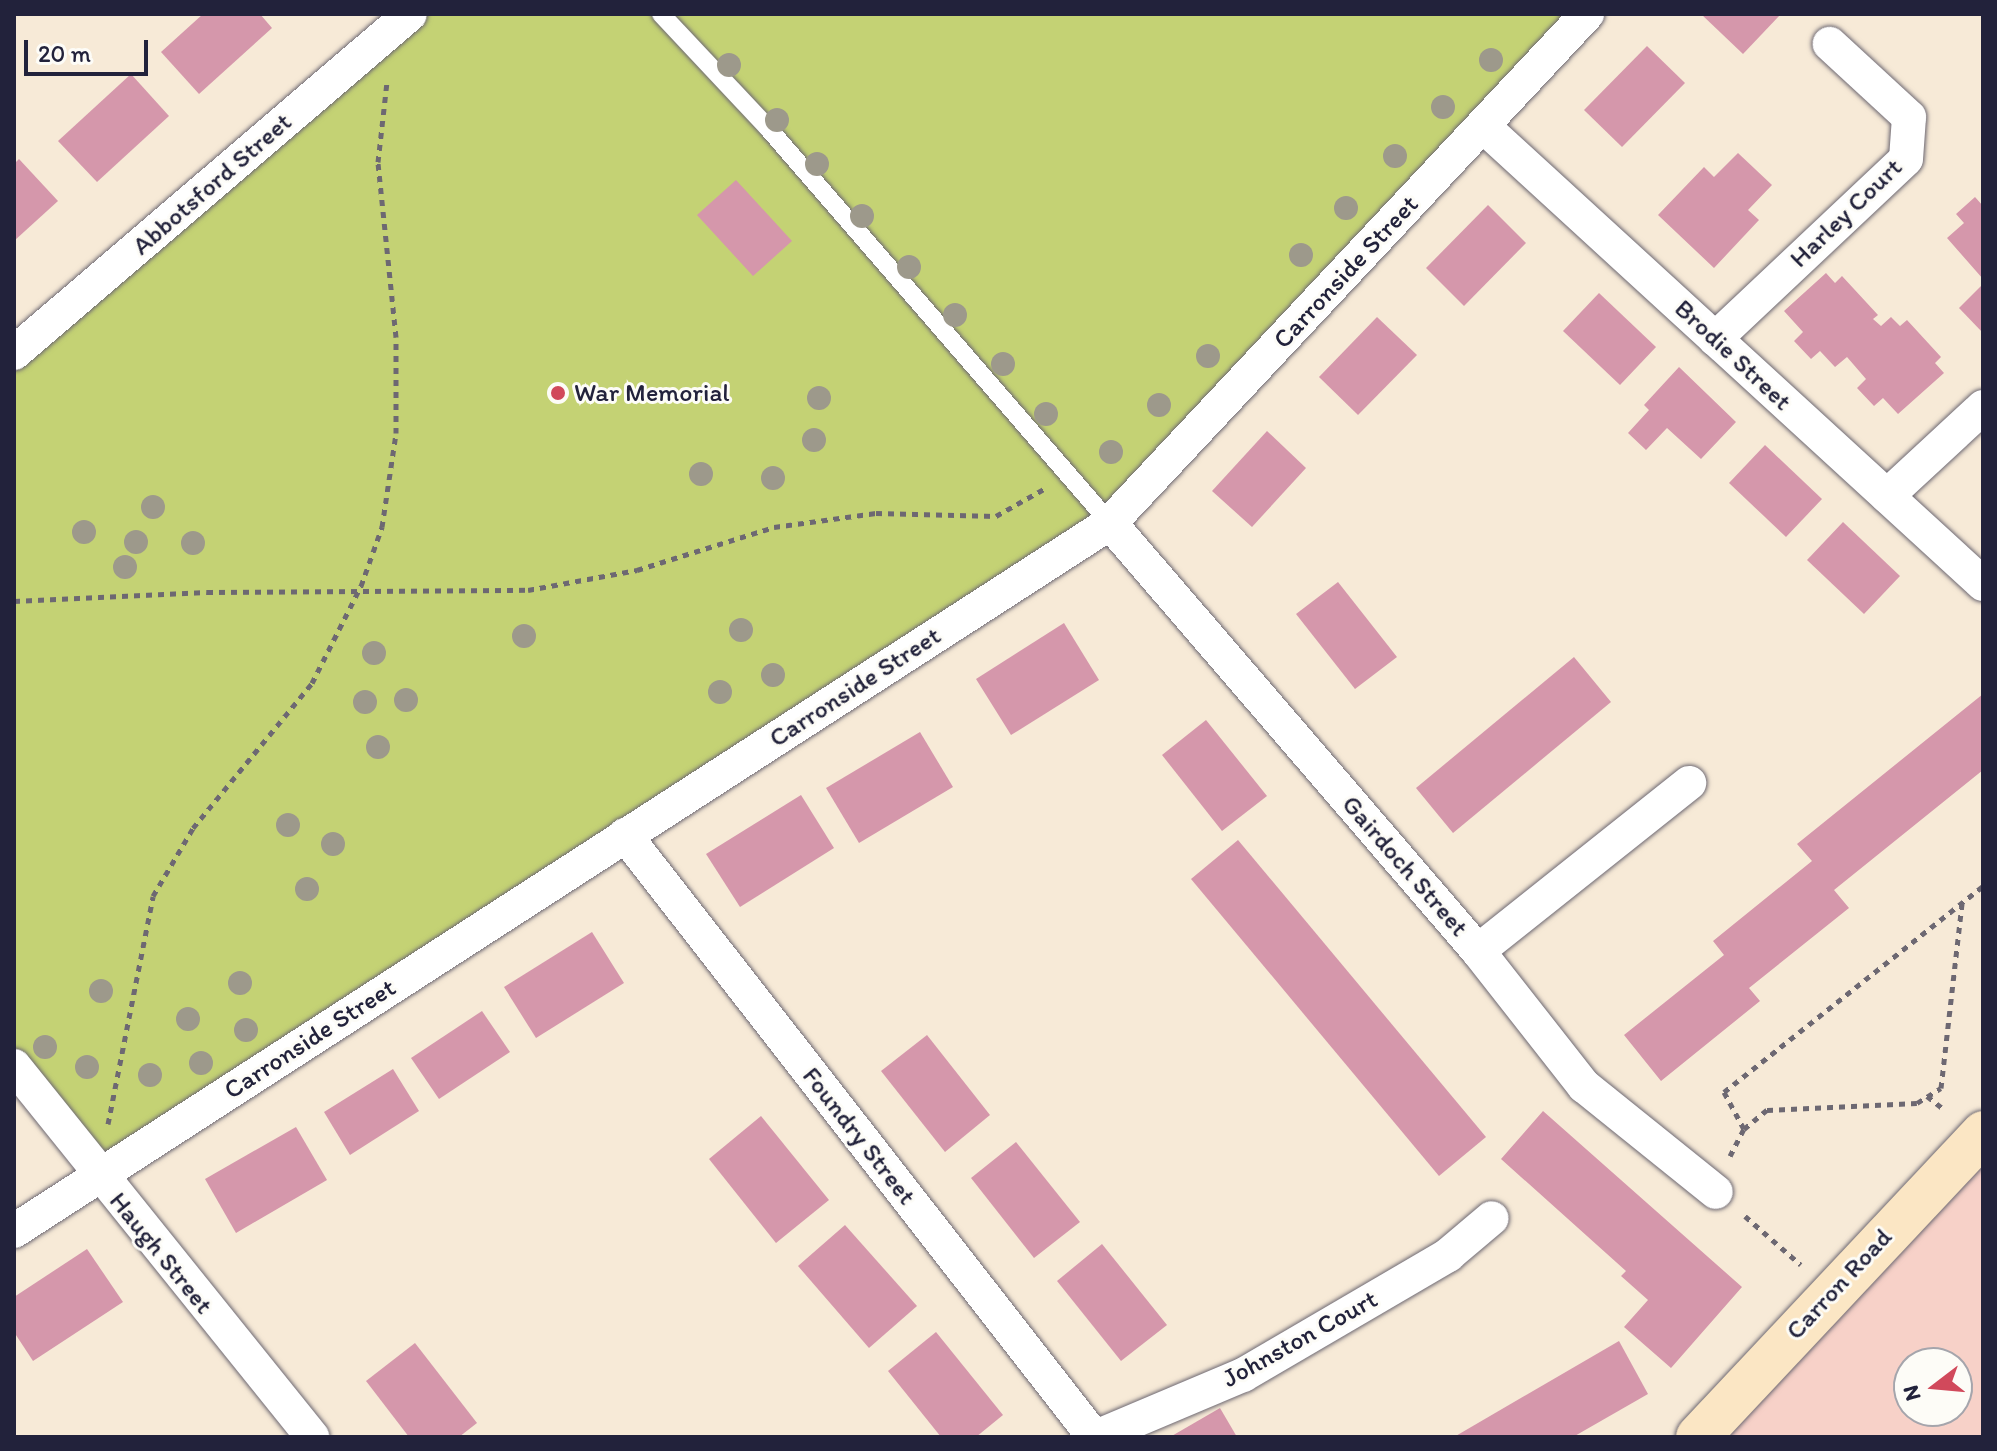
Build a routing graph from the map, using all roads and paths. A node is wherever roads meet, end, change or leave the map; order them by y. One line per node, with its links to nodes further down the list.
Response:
1 (661, 14): 9 (lane)
2 (1587, 14): 5 (street, Carronside Street)
3 (399, 24): 7 (street, Abbotsford Street); 13 (path)
4 (1830, 44): 6 (street, Harley Court)
5 (1483, 126): 6 (street, Brodie Street); 11 (street, Carronside Street)
6 (1715, 339): 10 (street, Brodie Street)
7 (14, 353)
8 (1983, 407): 10 (street)
9 (1063, 471): 11 (lane); 13 (path)
10 (1887, 496): 12 (street, Brodie Street)
11 (1110, 523): 16 (street, Carronside Street); 19 (street, Gairdoch Street)
12 (1983, 584)
13 (358, 591): 14 (path); 23 (path)
14 (14, 601)
15 (1689, 783): 19 (street)
16 (625, 835): 23 (street, Carronside Street); 29 (street, Foundry Street)
17 (1983, 886): 18 (path)
18 (1962, 903): 21 (path); 21 (path)
19 (1478, 951): 24 (street, Gairdoch Street)
20 (14, 1066): 23 (street, Haugh Street)
21 (1744, 1129): 24 (path)
22 (1983, 1133): 27 (main road, Carron Road)
23 (98, 1176): 26 (street, Carronside Street); 28 (street, Haugh Street)
24 (1716, 1192): 27 (path)
25 (1492, 1218): 29 (street, Johnston Court)
26 (14, 1231)
27 (1831, 1291): 30 (main road, Carron Road)
28 (312, 1437)
29 (1095, 1437)
30 (1698, 1437)

